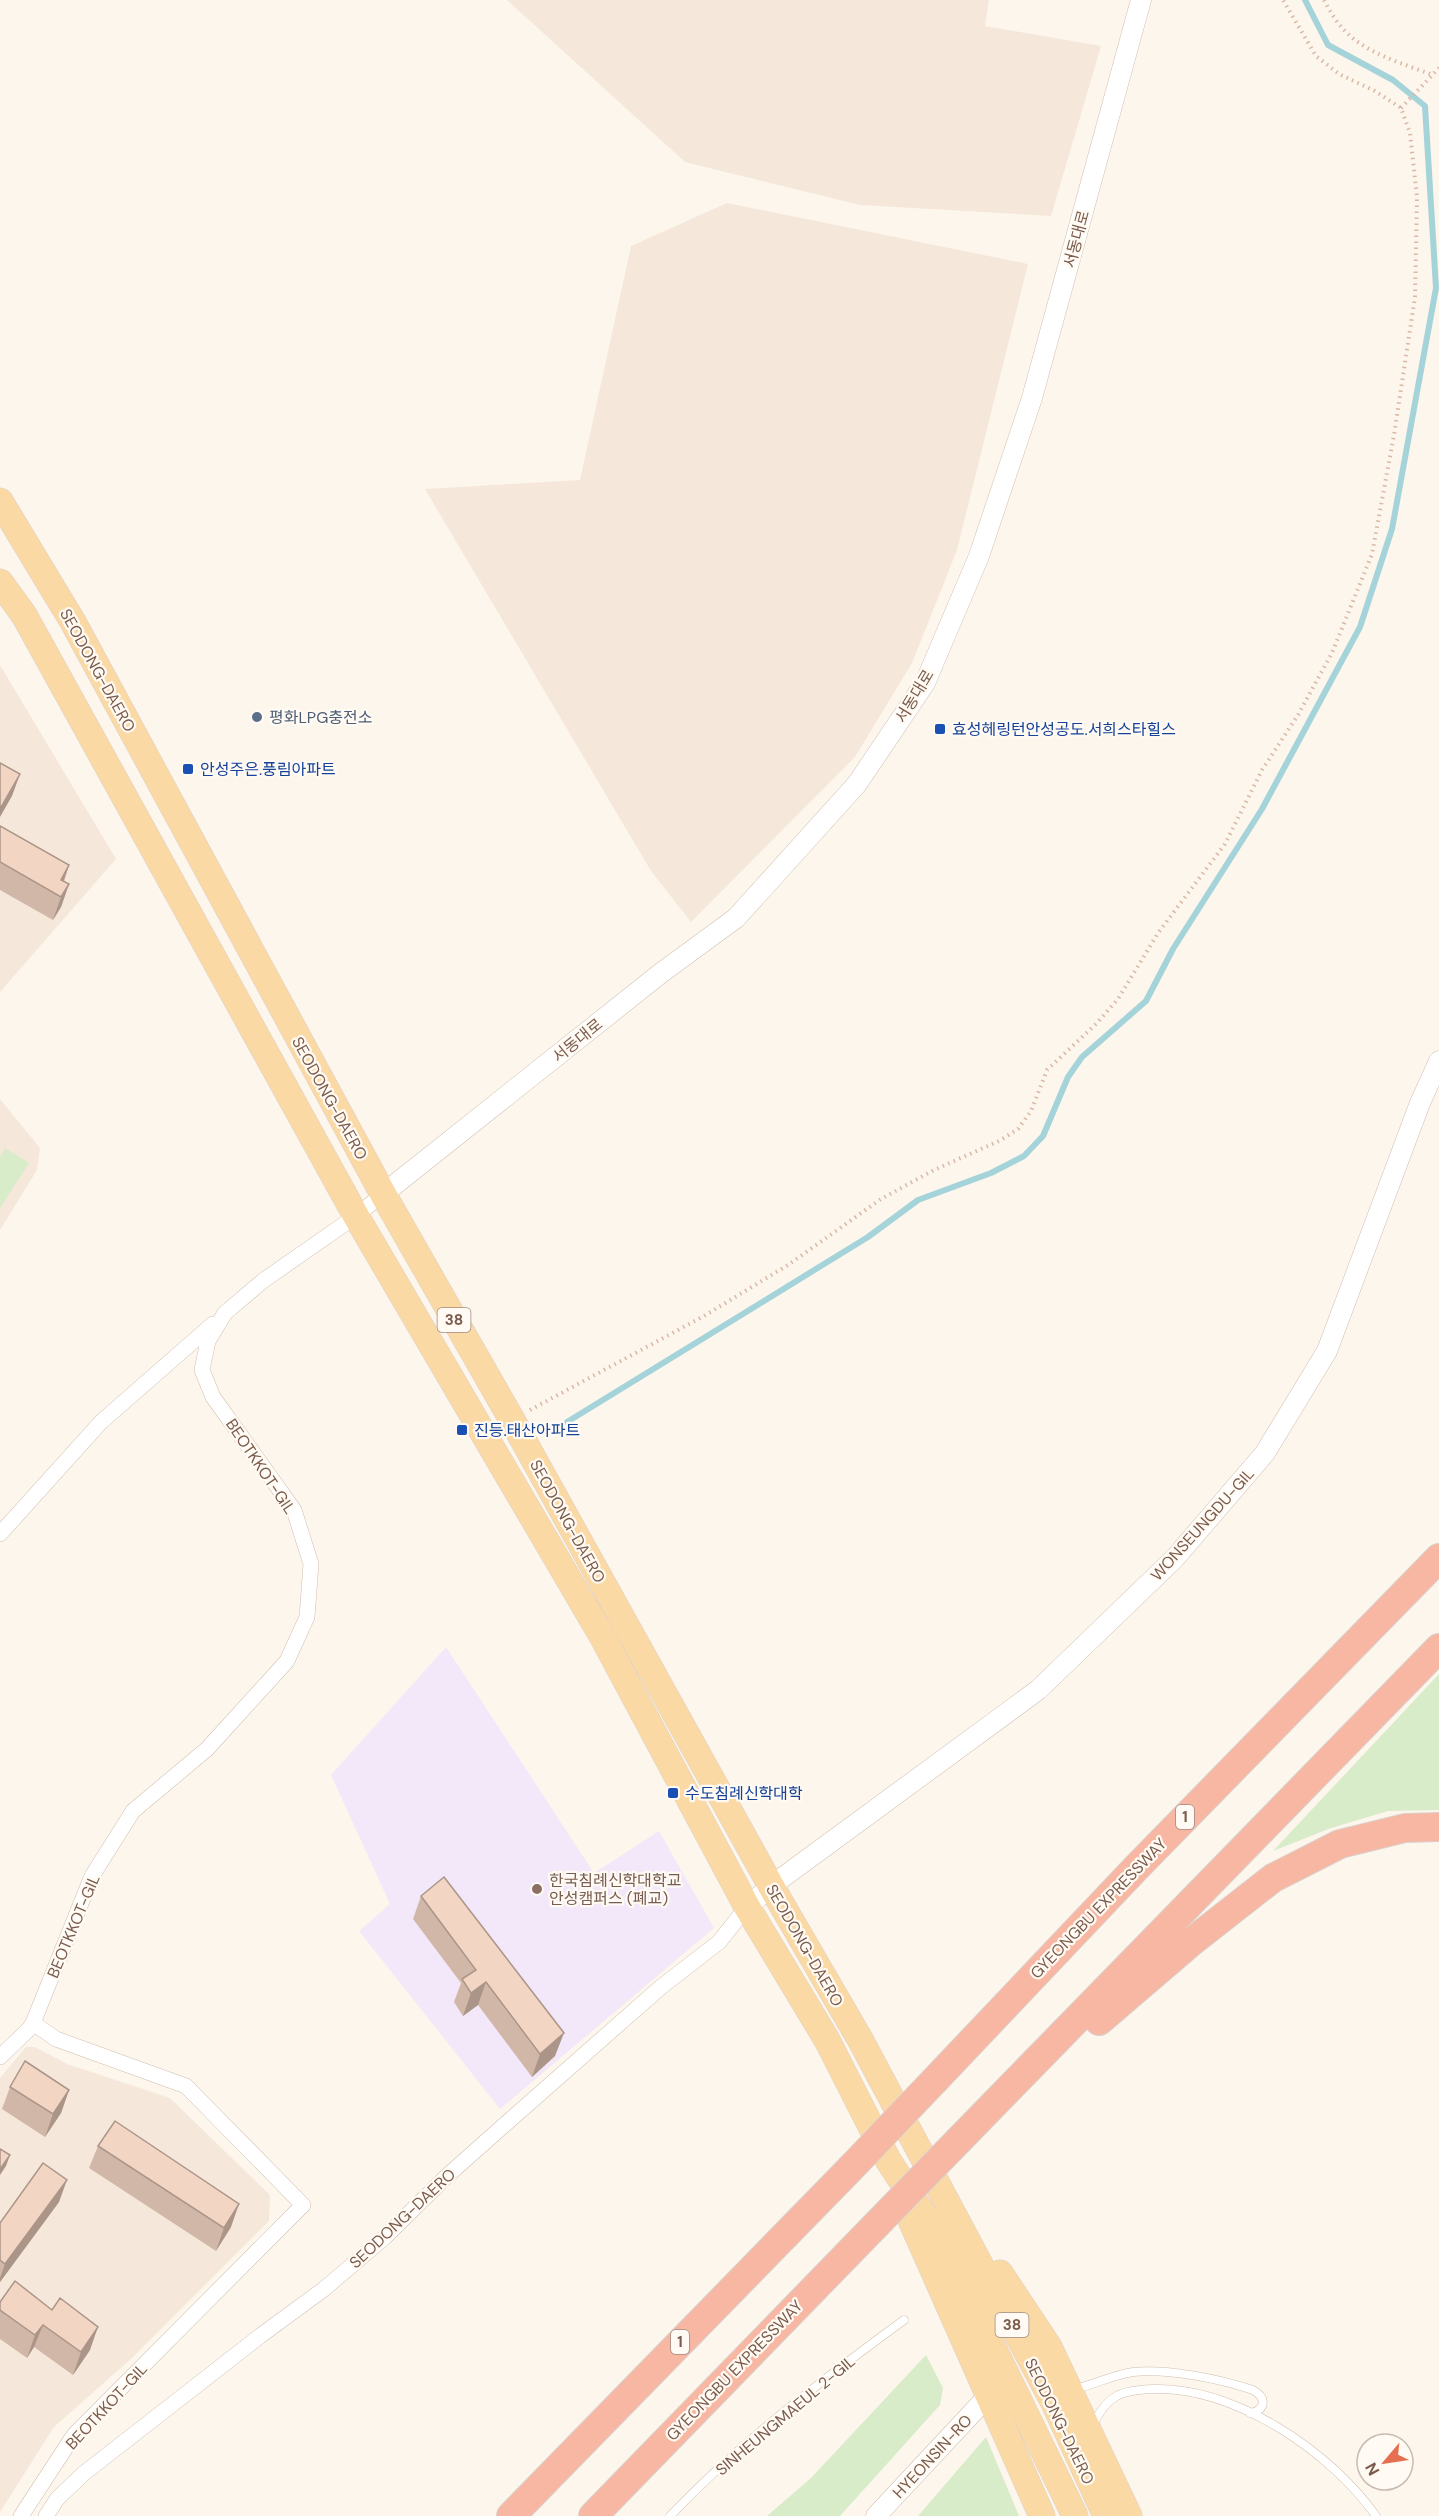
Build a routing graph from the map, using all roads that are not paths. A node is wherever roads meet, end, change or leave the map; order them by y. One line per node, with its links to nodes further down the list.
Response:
1 (1141, 0): 5 (street, 서동대로)
2 (0, 501): 5 (main road, SEODONG-DAERO / 38)
3 (0, 582): 6 (main road, SEODONG-DAERO / 38)
4 (1439, 1061): 12 (street, WONSEUNGDU-GIL)
5 (383, 1194): 6 (street, BEOTKKOT-GIL); 12 (main road, SEODONG-DAERO / 38)
6 (356, 1216): 7 (street, BEOTKKOT-GIL); 13 (main road, SEODONG-DAERO / 38)
7 (225, 1313): 8 (street); 14 (street, BEOTKKOT-GIL)
8 (0, 1534)
9 (1439, 1558): 26 (highway, GYEONGBU EXPRESSWAY / 1, bridge)
10 (1439, 1648): 17 (highway)
11 (1439, 1827): 17 (highway)
12 (771, 1887): 13 (street, WONSEUNGDU-GIL); 16 (main road, SEODONG-DAERO / 38)
13 (747, 1907): 18 (main road, SEODONG-DAERO / 38); 25 (street, SEODONG-DAERO)
14 (33, 2023): 15 (street); 24 (street, BEOTKKOT-GIL)
15 (0, 2057)
16 (911, 2137): 20 (main road); 32 (main road, SEODONG-DAERO / 38)
17 (960, 2139): 27 (highway, GYEONGBU EXPRESSWAY, bridge)
18 (888, 2160): 21 (main road); 31 (main road, SEODONG-DAERO / 38)
19 (904, 2320): 28 (lane, SINHEUNGMAEUL 2-GIL)
20 (1068, 2387): 22 (lane); 23 (main road)
21 (987, 2396): 29 (street, HYEONSIN-RO); 30 (main road)
22 (1250, 2413): 23 (lane); 34 (lane)
23 (1090, 2432): 33 (main road)
24 (21, 2516)
25 (45, 2516)
26 (511, 2516)
27 (593, 2516)
28 (670, 2516)
29 (876, 2516)
30 (1042, 2516)
31 (1075, 2516)
32 (1106, 2516)
33 (1130, 2516)
34 (1376, 2516)

